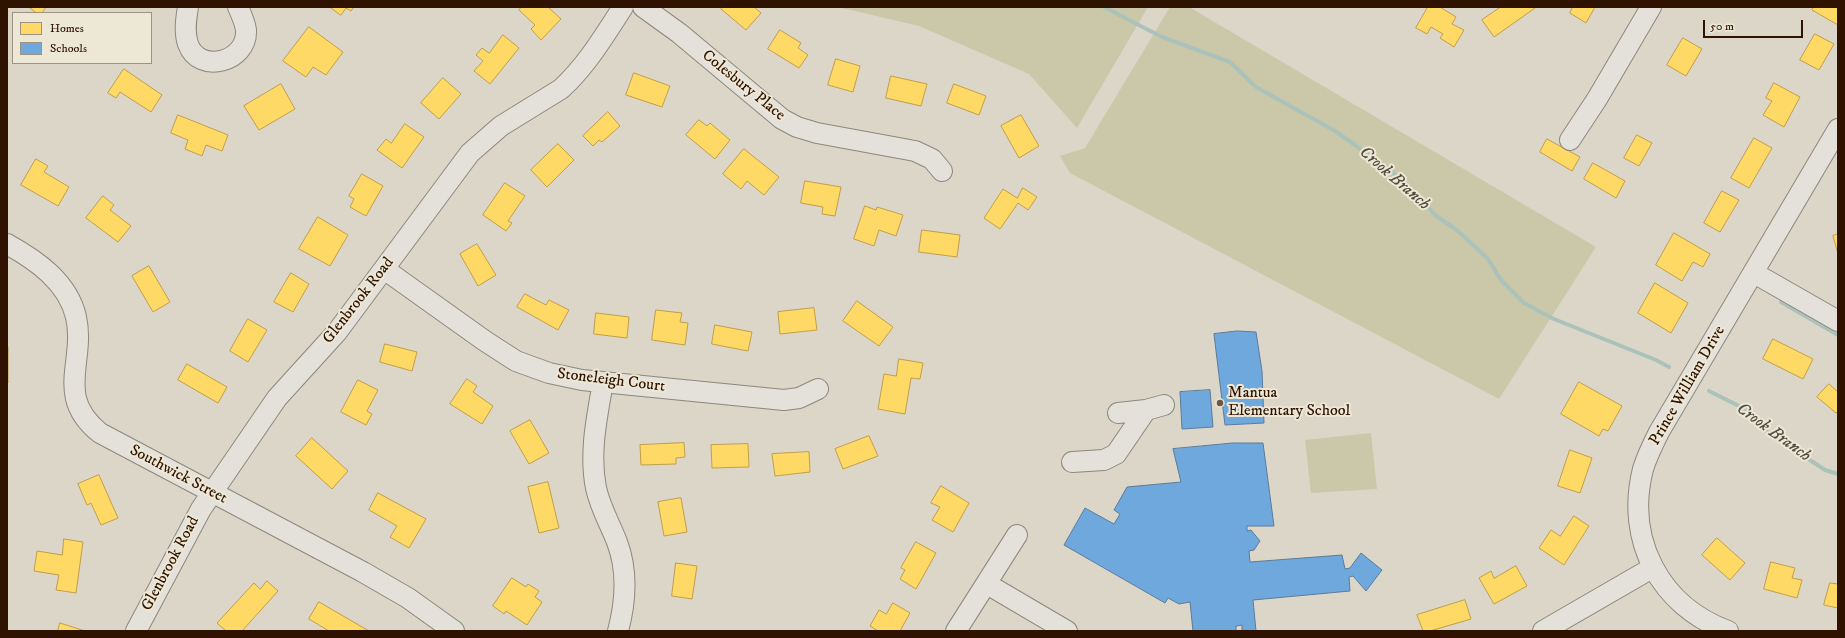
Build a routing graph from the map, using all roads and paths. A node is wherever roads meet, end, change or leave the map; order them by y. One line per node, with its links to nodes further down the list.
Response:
1 (188, 7): 2 (street)
2 (238, 7)
3 (623, 7): 10 (street, Glenbrook Road)
4 (643, 7): 8 (street, Colesbury Place)
5 (1651, 7): 7 (street)
6 (1838, 129): 11 (street, Prince William Drive)
7 (1570, 140)
8 (942, 171)
9 (7, 244): 17 (street, Southwick Street)
10 (384, 269): 13 (street, Stoneleigh Court); 17 (street, Glenbrook Road)
11 (1754, 273): 12 (street); 19 (street, Prince William Drive)
12 (1838, 321)
13 (603, 382): 14 (street, Stoneleigh Court); 23 (street)
14 (818, 389)
15 (1118, 413): 16 (street)
16 (1072, 462)
17 (212, 493): 21 (street, Glenbrook Road); 22 (street, Southwick Street)
18 (1017, 535): 20 (street)
19 (1652, 568): 26 (street); 27 (street, Prince William Drive)
20 (987, 584): 24 (street); 25 (street)
21 (136, 631)
22 (454, 631)
23 (618, 631)
24 (956, 631)
25 (1068, 631)
26 (1543, 631)
27 (1728, 631)

